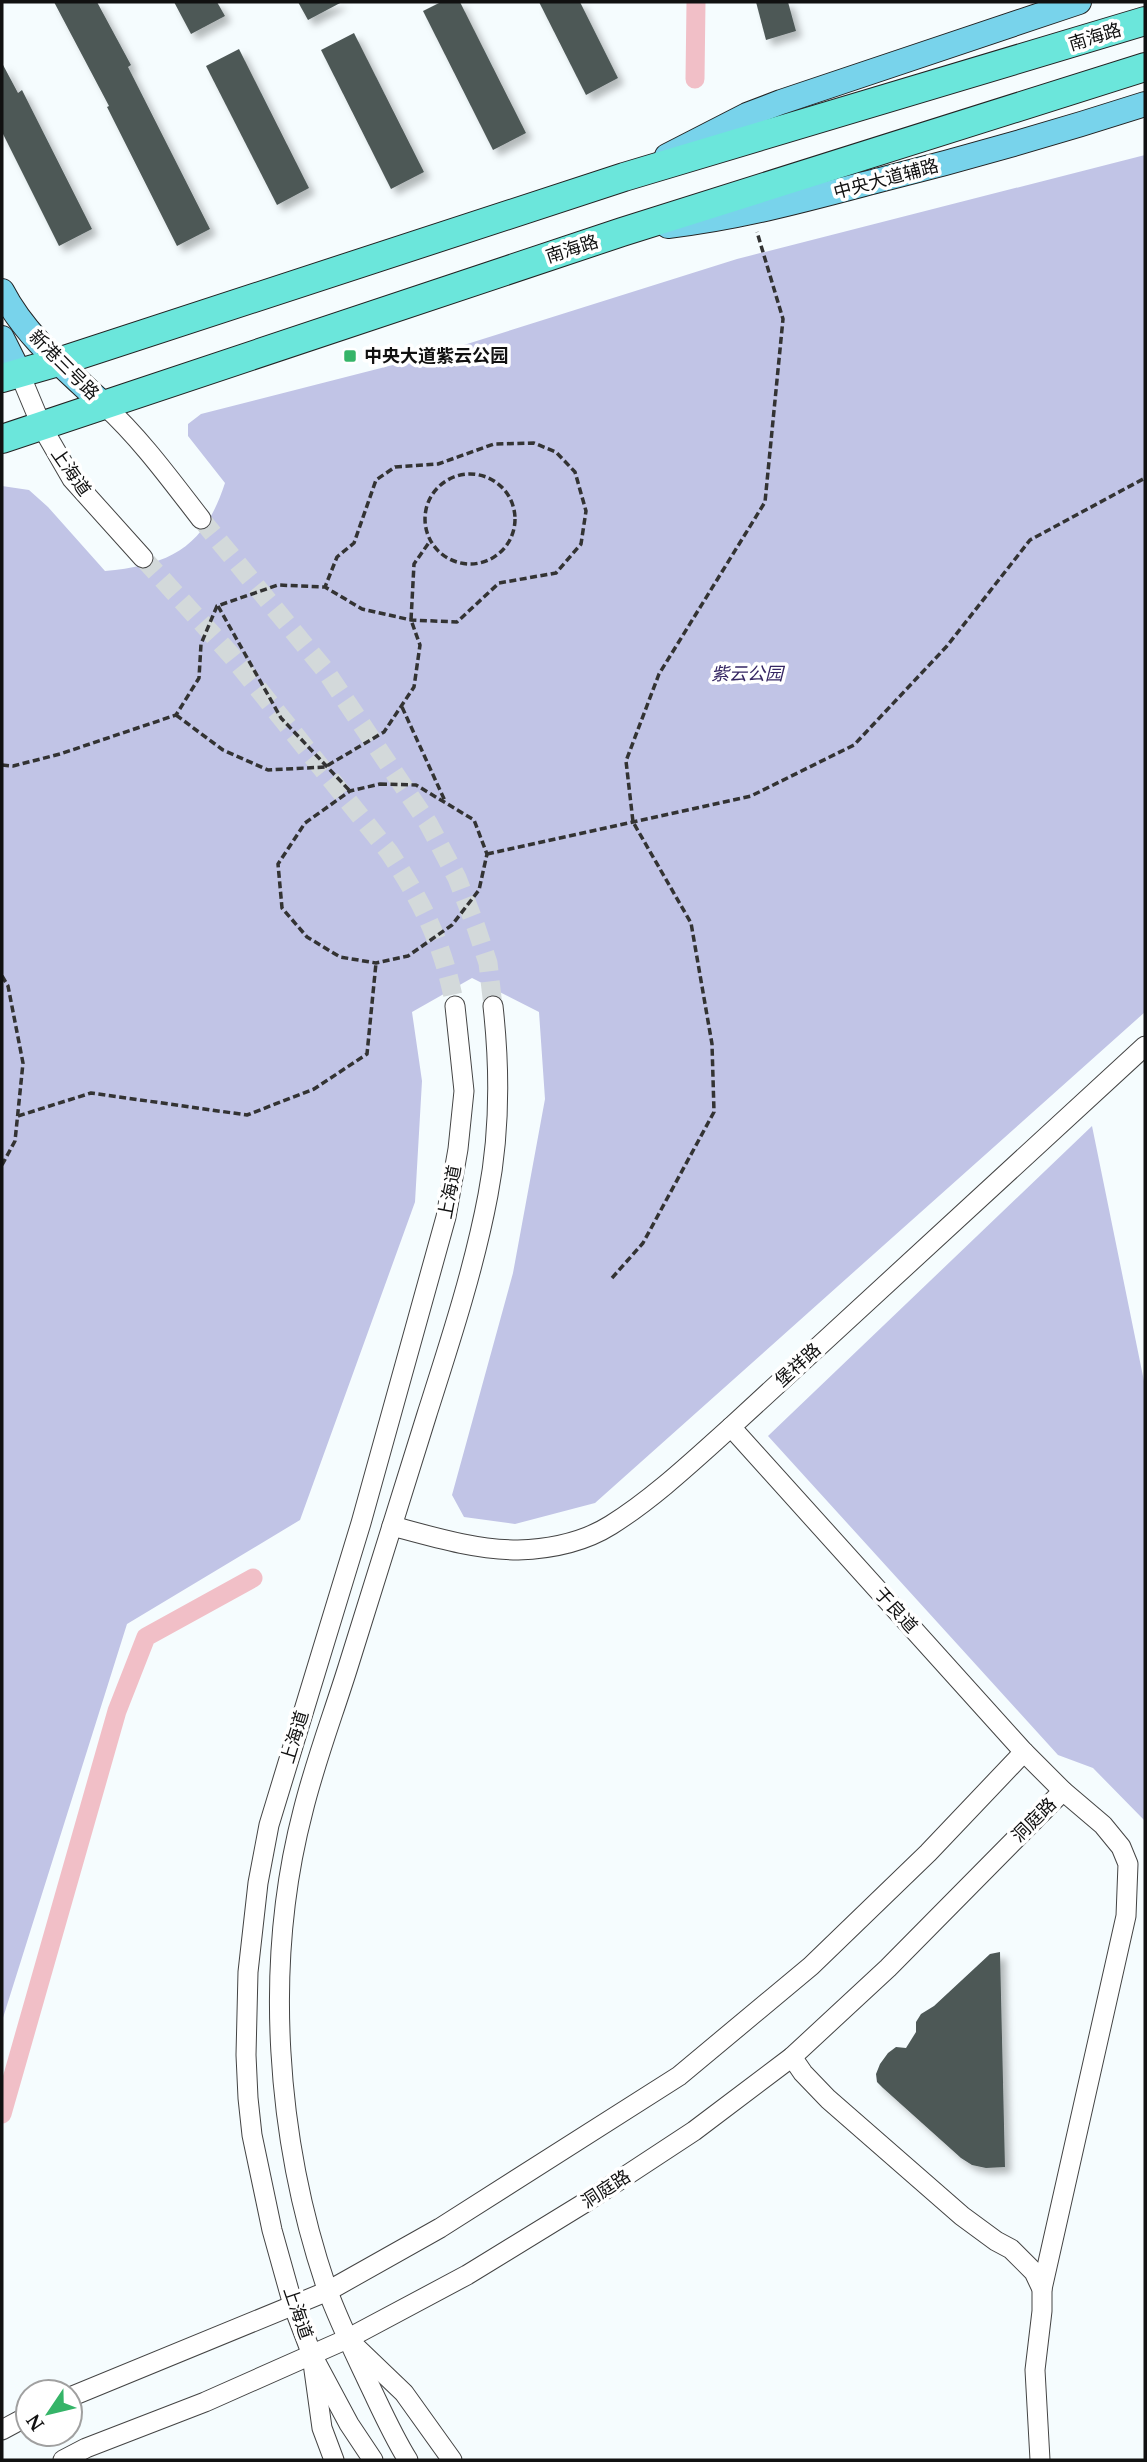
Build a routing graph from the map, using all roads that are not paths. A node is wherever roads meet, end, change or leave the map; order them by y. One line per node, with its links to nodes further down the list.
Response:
1 (1079, 2): 5 (main road)
2 (1145, 21): 5 (highway, 南海路)
3 (1145, 67): 6 (highway, 南海路)
4 (1145, 104): 6 (main road, 中央大道辅路)
5 (624, 177): 9 (highway, 南海路)
6 (622, 232): 11 (highway, 南海路)
7 (2, 290): 9 (main road, 新港三号路)
8 (2, 338): 10 (main road, 新港三号路)
9 (58, 362): 10 (highway, 南海路); 11 (main road, 新港三号路)
10 (10, 375): 12 (street, 上海道)
11 (104, 405): 12 (highway, 南海路); 14 (street)
12 (42, 427): 13 (highway, 南海路); 15 (street, 上海道)
13 (2, 439)
14 (201, 519)
15 (144, 558)
16 (455, 1006): 26 (street, 上海道)
17 (493, 1006): 20 (street, 上海道)
18 (1145, 1046): 19 (street, 堡祥路)
19 (731, 1427): 20 (street, 堡祥路); 21 (street, 于良道)
20 (392, 1525): 25 (street, 上海道)
21 (1024, 1752): 22 (street, 于良道); 25 (street)
22 (1063, 1791): 23 (street, 洞庭路); 24 (street, 于良道)
23 (792, 2057): 24 (street); 27 (street, 洞庭路)
24 (1042, 2289): 36 (street, 于良道)
25 (328, 2291): 26 (street); 27 (street, 上海道)
26 (293, 2305): 28 (street, 上海道); 29 (street)
27 (347, 2339): 28 (street, 洞庭路); 34 (street, 上海道); 35 (street)
28 (312, 2355): 30 (street, 洞庭路); 32 (street); 33 (street, 上海道)
29 (84, 2391)
30 (86, 2454): 31 (street, 洞庭路)
31 (63, 2460)
32 (334, 2460)
33 (373, 2460)
34 (408, 2460)
35 (452, 2460)
36 (1040, 2460)

